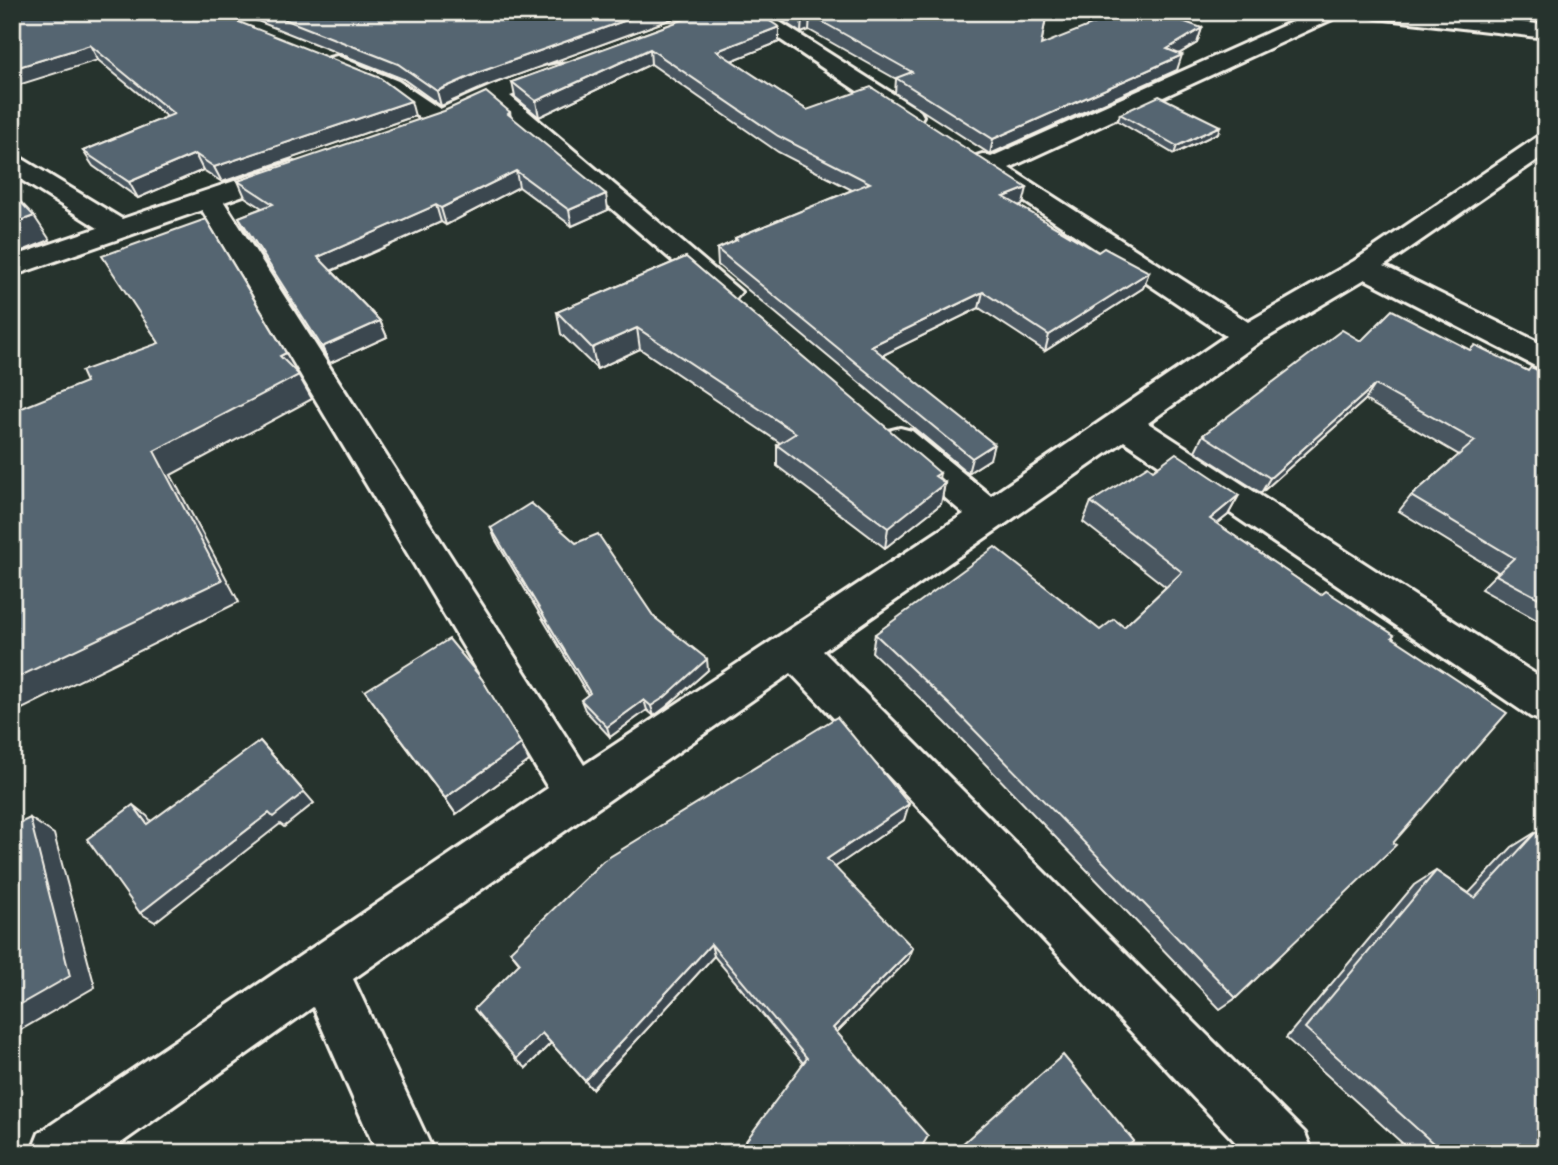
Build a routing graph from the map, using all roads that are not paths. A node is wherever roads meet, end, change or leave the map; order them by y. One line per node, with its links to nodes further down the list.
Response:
1 (749, 12): 10 (street)
2 (1332, 12): 15 (street)
3 (1377, 12): 4 (street)
4 (1546, 32)
5 (319, 56): 8 (street)
6 (581, 62): 7 (street)
7 (493, 94): 8 (street); 20 (street)
8 (438, 119): 9 (street)
9 (413, 128)
10 (933, 130)
11 (1544, 145): 19 (street)
12 (967, 152): 15 (street)
13 (12, 163): 17 (street)
14 (311, 163): 16 (street)
15 (990, 167): 21 (street)
16 (209, 199): 17 (street); 28 (street)
17 (120, 230): 18 (street)
18 (12, 267)
19 (1364, 267): 21 (street); 22 (street)
20 (746, 309)
21 (1247, 336): 23 (street)
22 (1546, 359)
23 (1124, 424): 25 (street); 27 (street)
24 (883, 426): 25 (street)
25 (989, 515): 26 (street)
26 (794, 649): 28 (street); 32 (street)
27 (1546, 704)
28 (577, 794): 29 (street)
29 (323, 970): 30 (street); 31 (street)
30 (59, 1153)
31 (406, 1153)
32 (1285, 1153)

